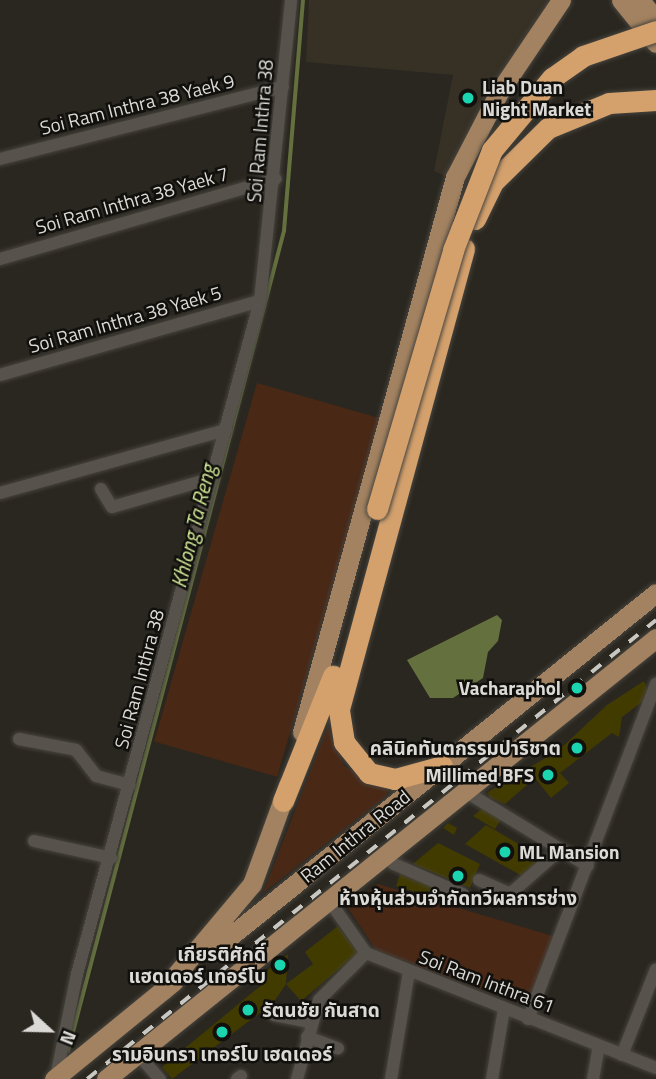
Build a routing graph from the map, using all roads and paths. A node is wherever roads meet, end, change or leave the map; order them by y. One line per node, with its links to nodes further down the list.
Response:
1 (291, 0): 8 (street, Soi Ram Inthra 38)
2 (561, 0): 19 (main road)
3 (621, 0): 7 (main road)
4 (640, 0): 5 (main road)
5 (656, 20)
6 (656, 31): 19 (highway, bridge)
7 (656, 43)
8 (283, 87): 10 (street, Soi Ram Inthra 38 Yaek 9); 11 (street, Soi Ram Inthra 38)
9 (656, 100): 24 (highway)
10 (0, 159)
11 (276, 179): 12 (street, Soi Ram Inthra 38 Yaek 7); 13 (street, Soi Ram Inthra 38)
12 (0, 259)
13 (260, 301): 14 (street, Soi Ram Inthra 38 Yaek 5); 15 (street, Soi Ram Inthra 38)
14 (0, 375)
15 (226, 430): 16 (street, Soi Ram Inthra 38); 18 (street)
16 (213, 478): 17 (street); 25 (street, Soi Ram Inthra 38)
17 (101, 489)
18 (0, 493)
19 (370, 510): 27 (highway)
20 (656, 593): 24 (main road, Ram Inthra Road)
21 (656, 638): 26 (main road, Ram Inthra Road)
22 (656, 684): 33 (street)
23 (19, 738): 25 (street)
24 (442, 766): 31 (main road, Ram Inthra Road)
25 (130, 785): 32 (street, Soi Ram Inthra 38)
26 (463, 790): 29 (street); 30 (main road, Ram Inthra Road)
27 (283, 801): 41 (main road)
28 (34, 841): 32 (street)
29 (561, 849): 33 (street); 34 (street)
30 (385, 854): 35 (main road, Ram Inthra Road); 36 (street)
31 (331, 856): 35 (main road); 41 (main road, Ram Inthra Road)
32 (111, 858): 52 (street, Soi Ram Inthra 38)
33 (588, 866): 44 (street)
34 (480, 880)
35 (351, 881): 37 (main road, Ram Inthra Road)
36 (463, 894)
37 (328, 900): 38 (street); 49 (main road, Ram Inthra Road)
38 (366, 953): 40 (street, Soi Ram Inthra 61); 45 (street)
39 (656, 969): 50 (street)
40 (409, 972): 42 (street, Soi Ram Inthra 61); 56 (street)
41 (163, 990): 52 (main road, Ram Inthra Road)
42 (504, 1009): 44 (street, Soi Ram Inthra 61); 57 (street)
43 (274, 1015): 45 (street)
44 (528, 1018): 47 (street, Soi Ram Inthra 61)
45 (310, 1022): 46 (street)
46 (307, 1038): 48 (street); 55 (street)
47 (599, 1046): 50 (street, Soi Ram Inthra 61); 58 (street)
48 (338, 1048)
49 (137, 1054): 53 (main road, Ram Inthra Road); 54 (street)
50 (622, 1055): 51 (street, Soi Ram Inthra 61)
51 (656, 1068)
52 (55, 1078)
53 (106, 1079)
54 (160, 1079)
55 (297, 1079)
56 (391, 1079)
57 (492, 1079)
58 (593, 1079)

